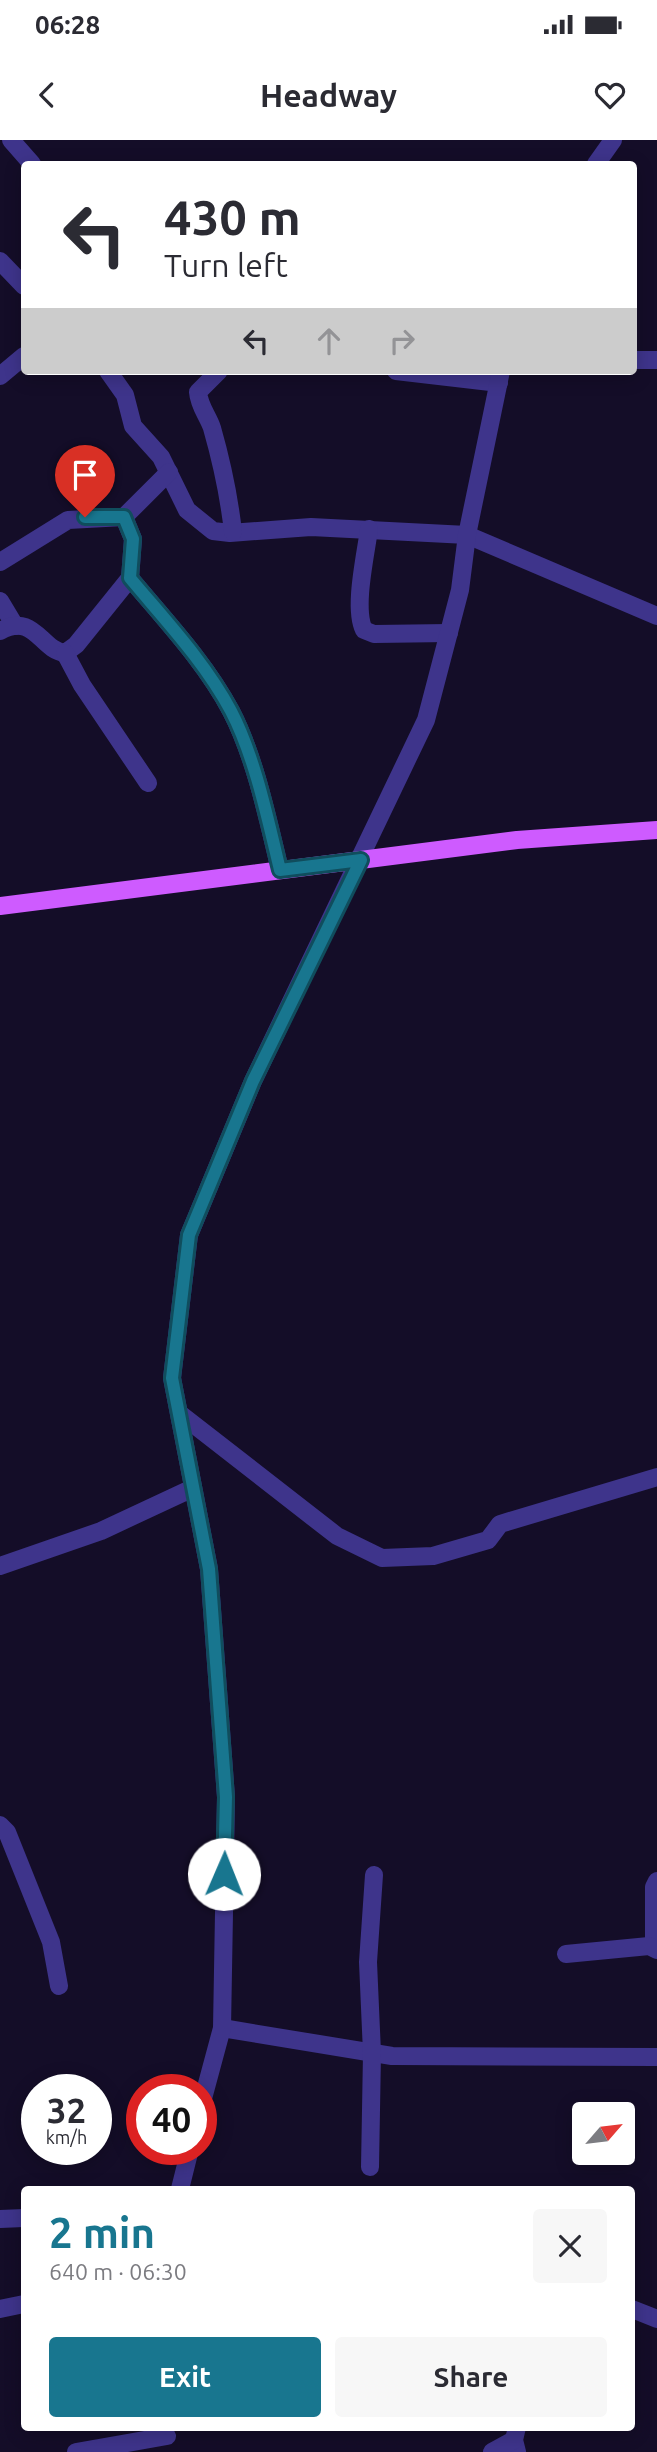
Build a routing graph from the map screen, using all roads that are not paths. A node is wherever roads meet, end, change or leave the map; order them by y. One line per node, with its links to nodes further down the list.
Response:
1 (11, 140): 3 (street)
2 (613, 140): 4 (street)
3 (29, 161)
4 (598, 161)
5 (0, 261): 6 (street)
6 (21, 283)
7 (21, 358): 13 (street)
8 (637, 360): 9 (street)
9 (657, 360)
10 (111, 375): 15 (street)
11 (215, 375): 18 (street)
12 (465, 375): 14 (street)
13 (0, 376)
14 (500, 377): 19 (street)
15 (169, 472): 16 (street); 18 (street)
16 (124, 517): 20 (street); 21 (street)
17 (369, 529): 18 (street); 19 (street); 25 (street)
18 (233, 532)
19 (467, 535): 23 (street); 25 (street)
20 (0, 562)
21 (130, 578): 26 (street); 30 (street)
22 (0, 601): 24 (street)
23 (657, 615)
24 (8, 629): 26 (street)
25 (449, 633): 29 (street)
26 (65, 653): 27 (street)
27 (148, 783)
28 (657, 830): 29 (main road)
29 (361, 860): 30 (main road); 32 (street)
30 (280, 870): 31 (main road)
31 (0, 906)
32 (179, 1413): 33 (street); 34 (street)
33 (657, 1477)
34 (193, 1488): 35 (street); 42 (street)
35 (0, 1566)
36 (0, 1825): 41 (street)
37 (374, 1875): 43 (street)
38 (657, 1881): 39 (street)
39 (656, 1949): 40 (street)
40 (566, 1954)
41 (59, 1986)
42 (222, 2028): 43 (street); 45 (street)
43 (372, 2053): 44 (street); 47 (street)
44 (657, 2057)
45 (210, 2074)
46 (186, 2165): 48 (street)
47 (370, 2167)
48 (181, 2186)
49 (21, 2218): 50 (street)
50 (0, 2220)
51 (21, 2305): 52 (street)
52 (0, 2309)
53 (635, 2310): 54 (street)
54 (657, 2319)
55 (167, 2439): 57 (street)
56 (516, 2440): 58 (street)
57 (76, 2452)
58 (492, 2452)

